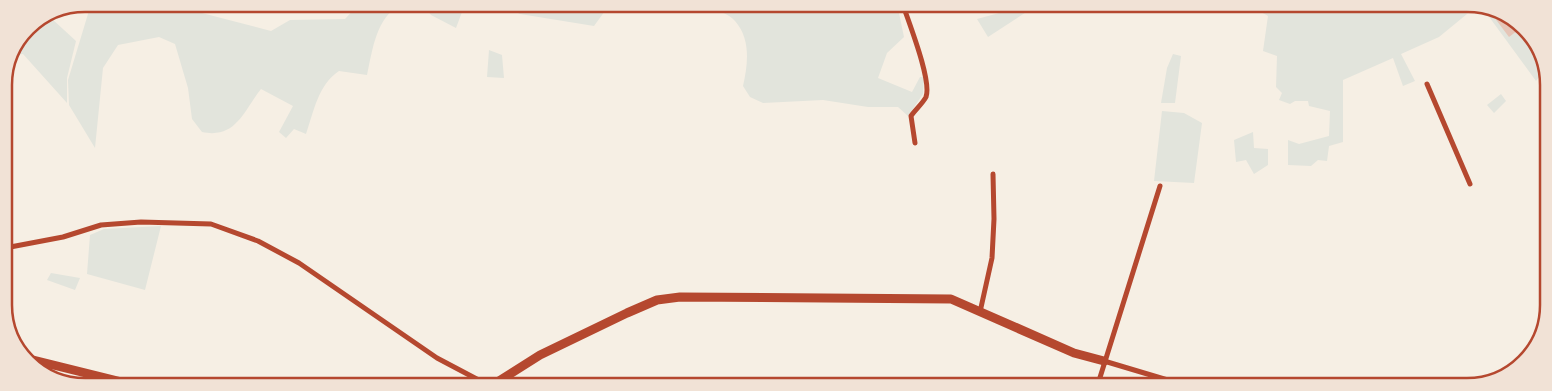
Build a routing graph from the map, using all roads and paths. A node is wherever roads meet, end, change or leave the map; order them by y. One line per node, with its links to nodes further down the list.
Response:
1 (905, 12): 3 (street)
2 (1427, 84): 5 (street)
3 (915, 142)
4 (993, 174): 8 (street)
5 (1470, 184)
6 (1160, 186): 9 (street)
7 (12, 247): 12 (street)
8 (980, 312): 9 (street); 13 (street)
9 (1104, 361): 14 (street); 15 (street)
10 (39, 362): 11 (street)
11 (106, 378)
12 (475, 378)
13 (503, 378)
14 (1099, 378)
15 (1161, 378)

